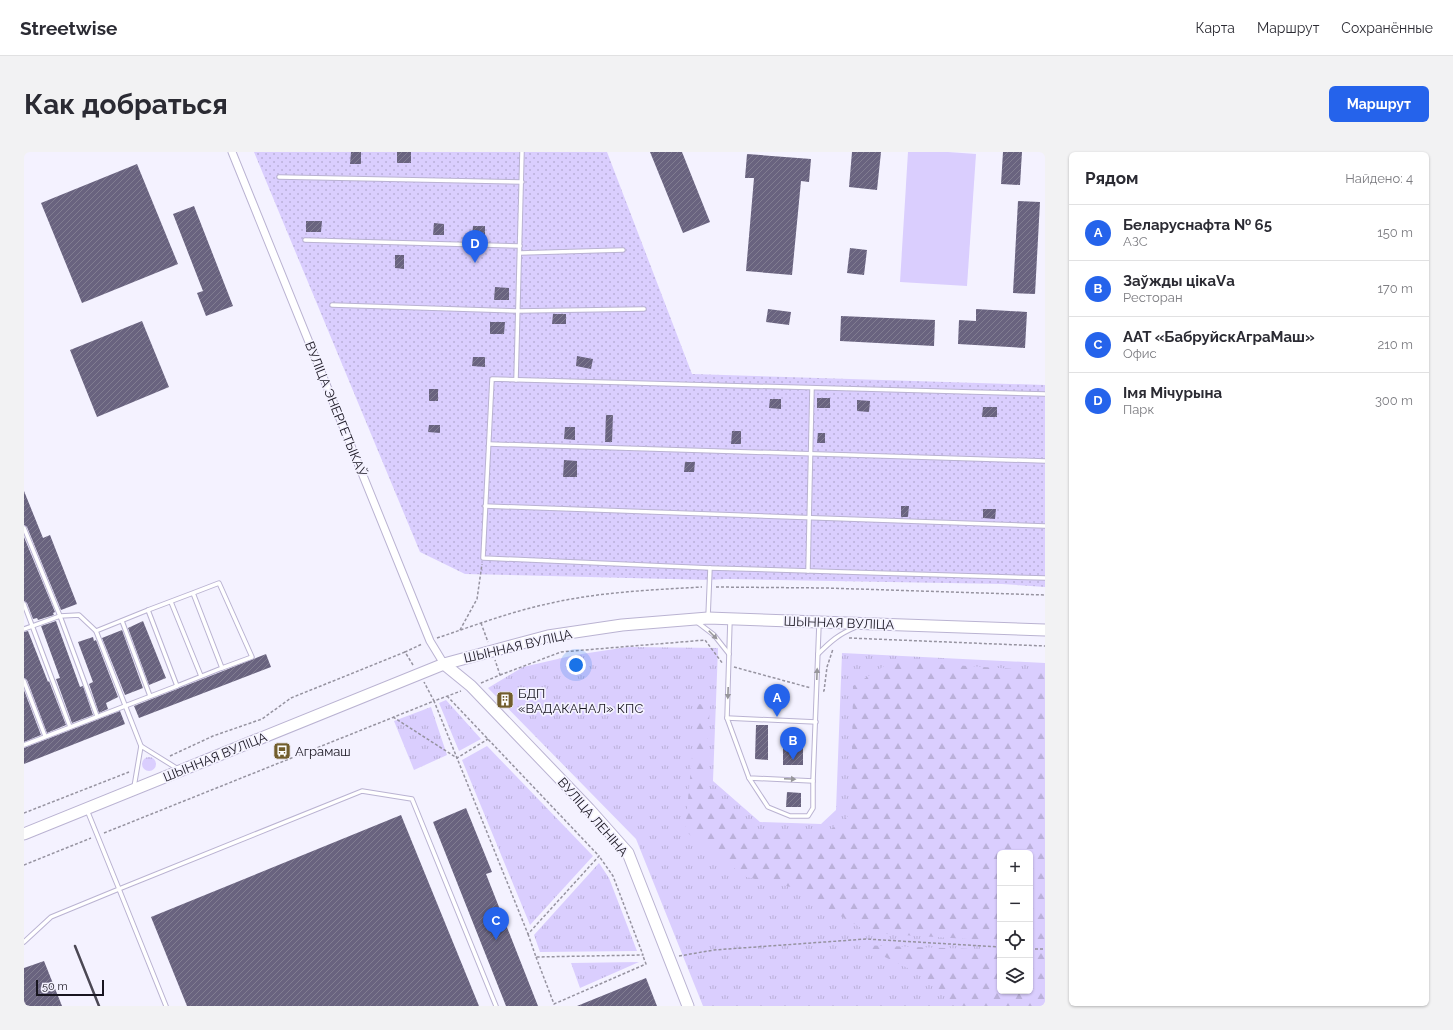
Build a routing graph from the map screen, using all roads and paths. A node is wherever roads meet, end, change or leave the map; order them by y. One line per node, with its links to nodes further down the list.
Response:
1 (232, 152): 46 (street, ВУЛІЦА ЭНЕРГЕТЫКАЎ)
2 (522, 152): 4 (lane)
3 (279, 176): 4 (lane)
4 (522, 182): 6 (lane)
5 (305, 240): 6 (lane)
6 (520, 246): 8 (lane)
7 (623, 250): 8 (lane)
8 (520, 253): 11 (lane)
9 (332, 305): 11 (lane)
10 (644, 309): 11 (lane)
11 (518, 311): 12 (lane)
12 (516, 380): 13 (lane); 15 (lane)
13 (812, 388): 14 (lane); 16 (lane)
14 (1045, 394)
15 (489, 444): 16 (lane); 18 (lane)
16 (810, 454): 17 (lane); 19 (lane)
17 (1045, 461)
18 (485, 506): 19 (lane); 22 (lane)
19 (809, 518): 20 (lane); 24 (lane)
20 (1045, 526)
21 (24, 528): 32 (lane)
22 (483, 558): 23 (lane); 42 (path)
23 (710, 568): 24 (lane); 26 (lane)
24 (808, 571): 25 (lane)
25 (1045, 578)
26 (709, 587): 28 (path); 33 (lane); 38 (path)
27 (193, 593): 29 (lane); 55 (lane); 55 (lane)
28 (1045, 595)
29 (171, 602): 31 (lane); 58 (lane)
30 (24, 604): 40 (lane)
31 (148, 610): 36 (lane); 60 (lane)
32 (60, 616): 40 (lane); 44 (lane); 67 (lane)
33 (708, 618): 34 (main road, ШЫННАЯ ВУЛІЦА); 35 (main road, ШЫННАЯ ВУЛІЦА)
34 (730, 618): 37 (main road, ШЫННАЯ ВУЛІЦА); 51 (lane)
35 (695, 619): 49 (main road, ШЫННАЯ ВУЛІЦА); 51 (lane, one-way to 51)
36 (122, 620): 44 (lane); 63 (lane)
37 (819, 622): 39 (main road, ШЫННАЯ ВУЛІЦА); 52 (lane)
38 (481, 623): 42 (path); 49 (path)
39 (864, 624): 43 (main road, ШЫННАЯ ВУЛІЦА); 45 (lane)
40 (33, 626): 41 (lane); 71 (lane)
41 (24, 629)
42 (460, 630): 46 (path)
43 (1045, 630)
44 (96, 631): 66 (lane)
45 (835, 638): 47 (path); 52 (lane)
46 (430, 641): 50 (path); 53 (street, ВУЛІЦА ЭНЕРГЕТЫКАЎ)
47 (1045, 646)
48 (833, 648): 62 (path)
49 (491, 650): 53 (main road, ШЫННАЯ ВУЛІЦА); 57 (path)
50 (405, 652): 56 (path); 77 (path)
51 (729, 654): 54 (lane)
52 (818, 654): 62 (lane, one-way to 52)
53 (444, 664): 56 (main road, ШЫННАЯ ВУЛІЦА); 61 (main road, ВУЛІЦА ЛЕНІНА)
54 (728, 665): 57 (path); 62 (path); 69 (lane, one-way to 69)
55 (222, 668): 58 (lane)
56 (419, 674): 65 (path); 79 (main road, ШЫННАЯ ВУЛІЦА)
57 (500, 675): 61 (path)
58 (202, 676): 60 (lane)
59 (24, 681): 72 (lane)
60 (177, 686): 63 (lane)
61 (472, 686): 64 (path); 97 (main road, ВУЛІЦА ЛЕНІНА)
62 (817, 690): 70 (lane)
63 (150, 696): 66 (lane)
64 (447, 696): 65 (path); 73 (path)
65 (434, 701): 68 (path); 76 (path)
66 (125, 705): 67 (lane); 75 (lane)
67 (96, 716): 71 (lane)
68 (393, 718): 76 (path); 86 (path)
69 (727, 718): 70 (lane); 80 (lane)
70 (816, 722): 81 (lane)
71 (70, 727): 72 (lane)
72 (45, 736): 74 (lane)
73 (488, 739): 76 (path); 87 (path)
74 (24, 744)
75 (141, 746): 77 (lane); 78 (lane)
76 (457, 758): 90 (path)
77 (163, 759): 79 (lane)
78 (137, 769): 82 (lane); 84 (path)
79 (181, 771): 82 (main road, ШЫННАЯ ВУЛІЦА)
80 (748, 778): 81 (lane, one-way to 81); 81 (lane)
81 (813, 781)
82 (133, 790): 83 (main road, ШЫННАЯ ВУЛІЦА)
83 (87, 809): 85 (main road, ШЫННАЯ ВУЛІЦА); 86 (lane)
84 (24, 813)
85 (24, 834)
86 (98, 835): 88 (path); 89 (lane)
87 (599, 856): 90 (path); 95 (path)
88 (24, 865)
89 (119, 888): 91 (lane); 98 (lane); 99 (lane)
90 (528, 934): 96 (path)
91 (24, 942)
92 (997, 947): 97 (path)
93 (1033, 949): 94 (path)
94 (1045, 950)
95 (643, 955): 96 (path); 96 (path)
96 (536, 957)
97 (669, 958): 100 (main road, ВУЛІЦА ЛЕНІНА)
98 (166, 1006)
99 (496, 1006)
100 (688, 1006)

